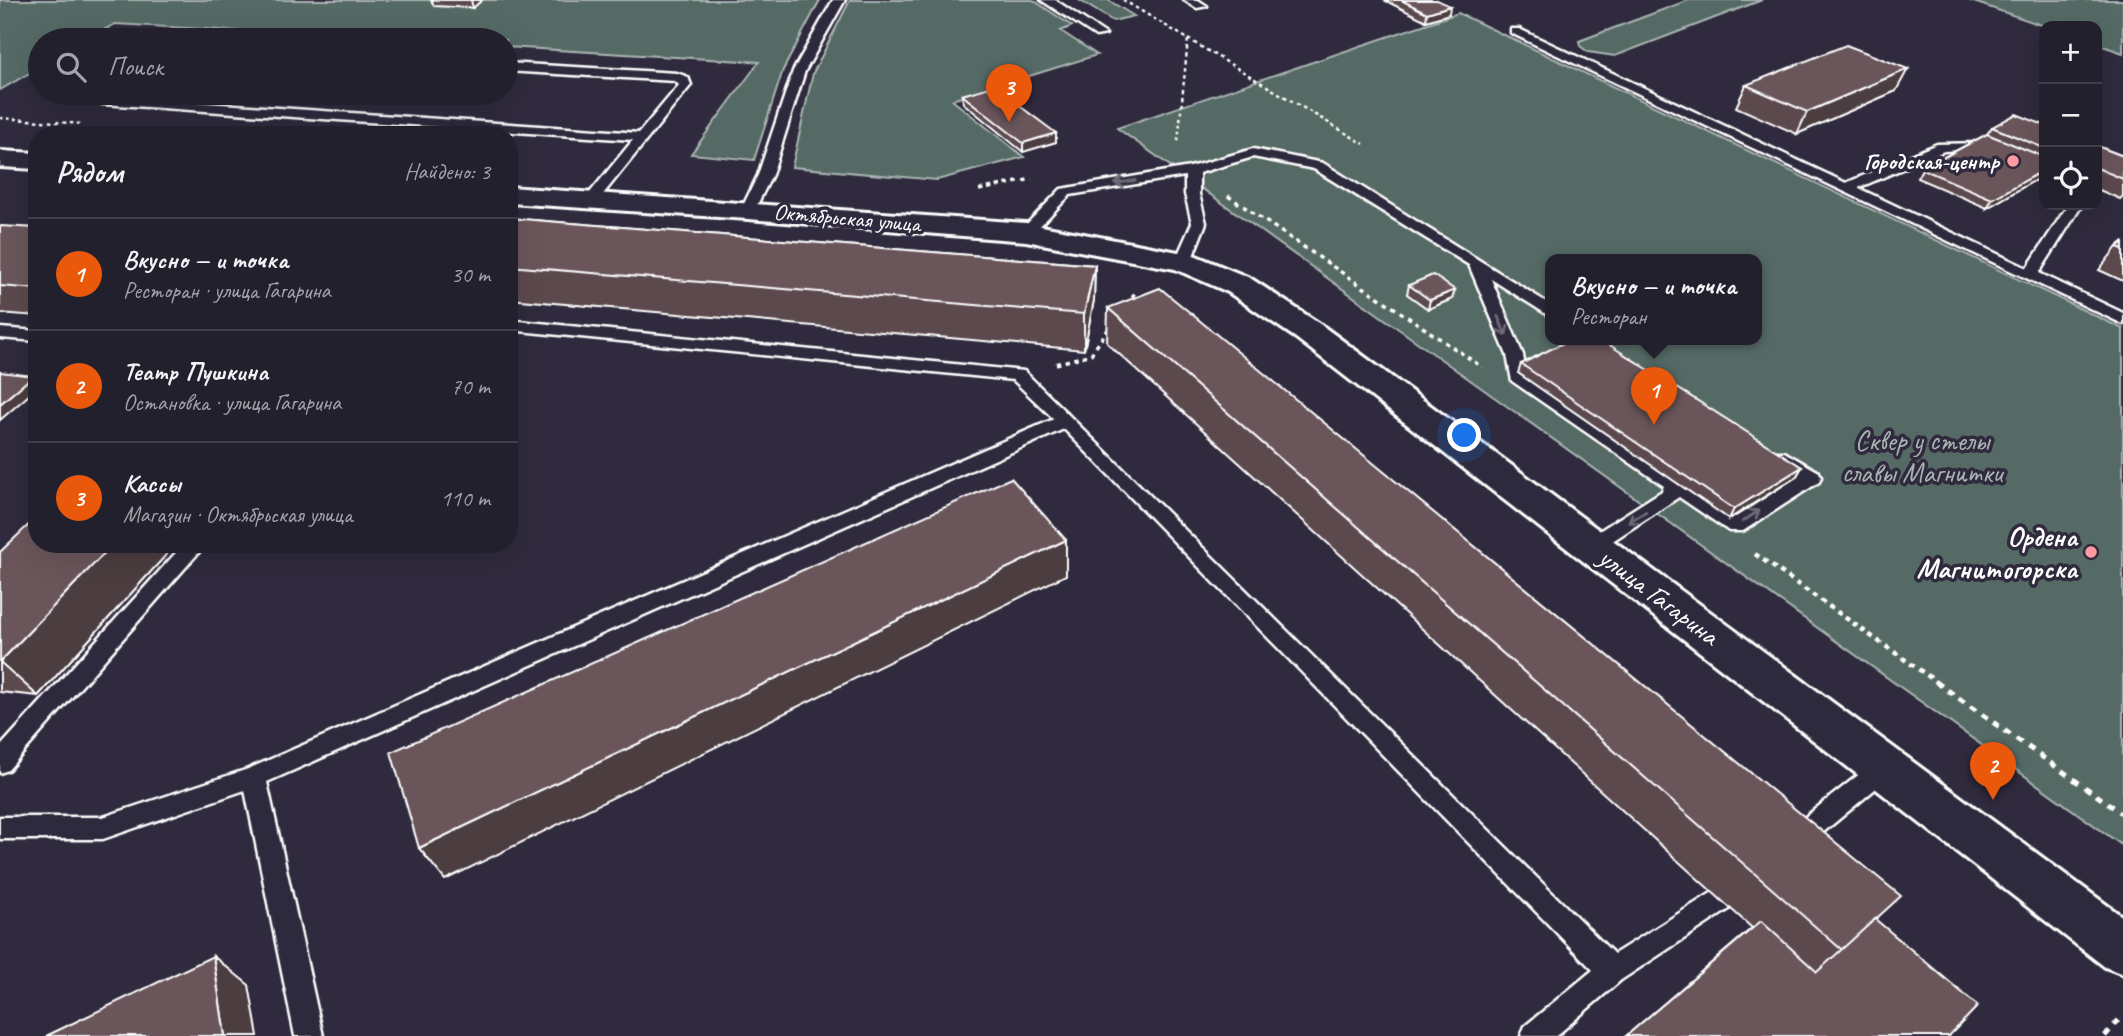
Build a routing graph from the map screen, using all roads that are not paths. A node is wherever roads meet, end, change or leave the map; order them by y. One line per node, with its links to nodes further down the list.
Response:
1 (839, 0): 17 (lane)
2 (1047, 0): 4 (lane)
3 (1516, 31): 14 (lane)
4 (1100, 34)
5 (518, 68): 9 (lane)
6 (176, 105): 7 (lane)
7 (480, 126)
8 (518, 129): 9 (lane)
9 (640, 137): 16 (lane)
10 (1976, 146): 14 (lane)
11 (1, 159): 12 (main road)
12 (28, 160)
13 (1192, 171): 19 (lane, one-way to 19); 20 (lane); 21 (lane)
14 (1846, 188): 22 (lane)
15 (518, 196): 16 (main road, Октябрьская улица)
16 (591, 200): 17 (main road, Октябрьская улица)
17 (748, 210): 19 (main road, Октябрьская улица)
18 (2072, 210): 22 (lane)
19 (1026, 232): 20 (main road, Октябрьская улица)
20 (1183, 261): 31 (main road, улица Гагарина)
21 (1476, 263): 23 (lane); 30 (lane, one-way to 30)
22 (2031, 275): 24 (lane)
23 (1545, 308)
24 (2123, 319)
25 (518, 326): 28 (lane)
26 (0, 332): 27 (lane)
27 (28, 335)
28 (1066, 421): 35 (lane); 40 (lane)
29 (1766, 448): 30 (lane, one-way to 29)
30 (1674, 482): 31 (lane, one-way to 31)
31 (1592, 545): 34 (main road, улица Гагарина)
32 (188, 553): 33 (lane)
33 (0, 763)
34 (1884, 768): 37 (lane); 39 (main road, улица Гагарина)
35 (254, 777): 36 (lane); 41 (lane)
36 (0, 828)
37 (1779, 853)
38 (1722, 901): 40 (lane)
39 (2123, 949)
40 (1612, 971): 42 (lane)
41 (309, 1036)
42 (1535, 1036)

